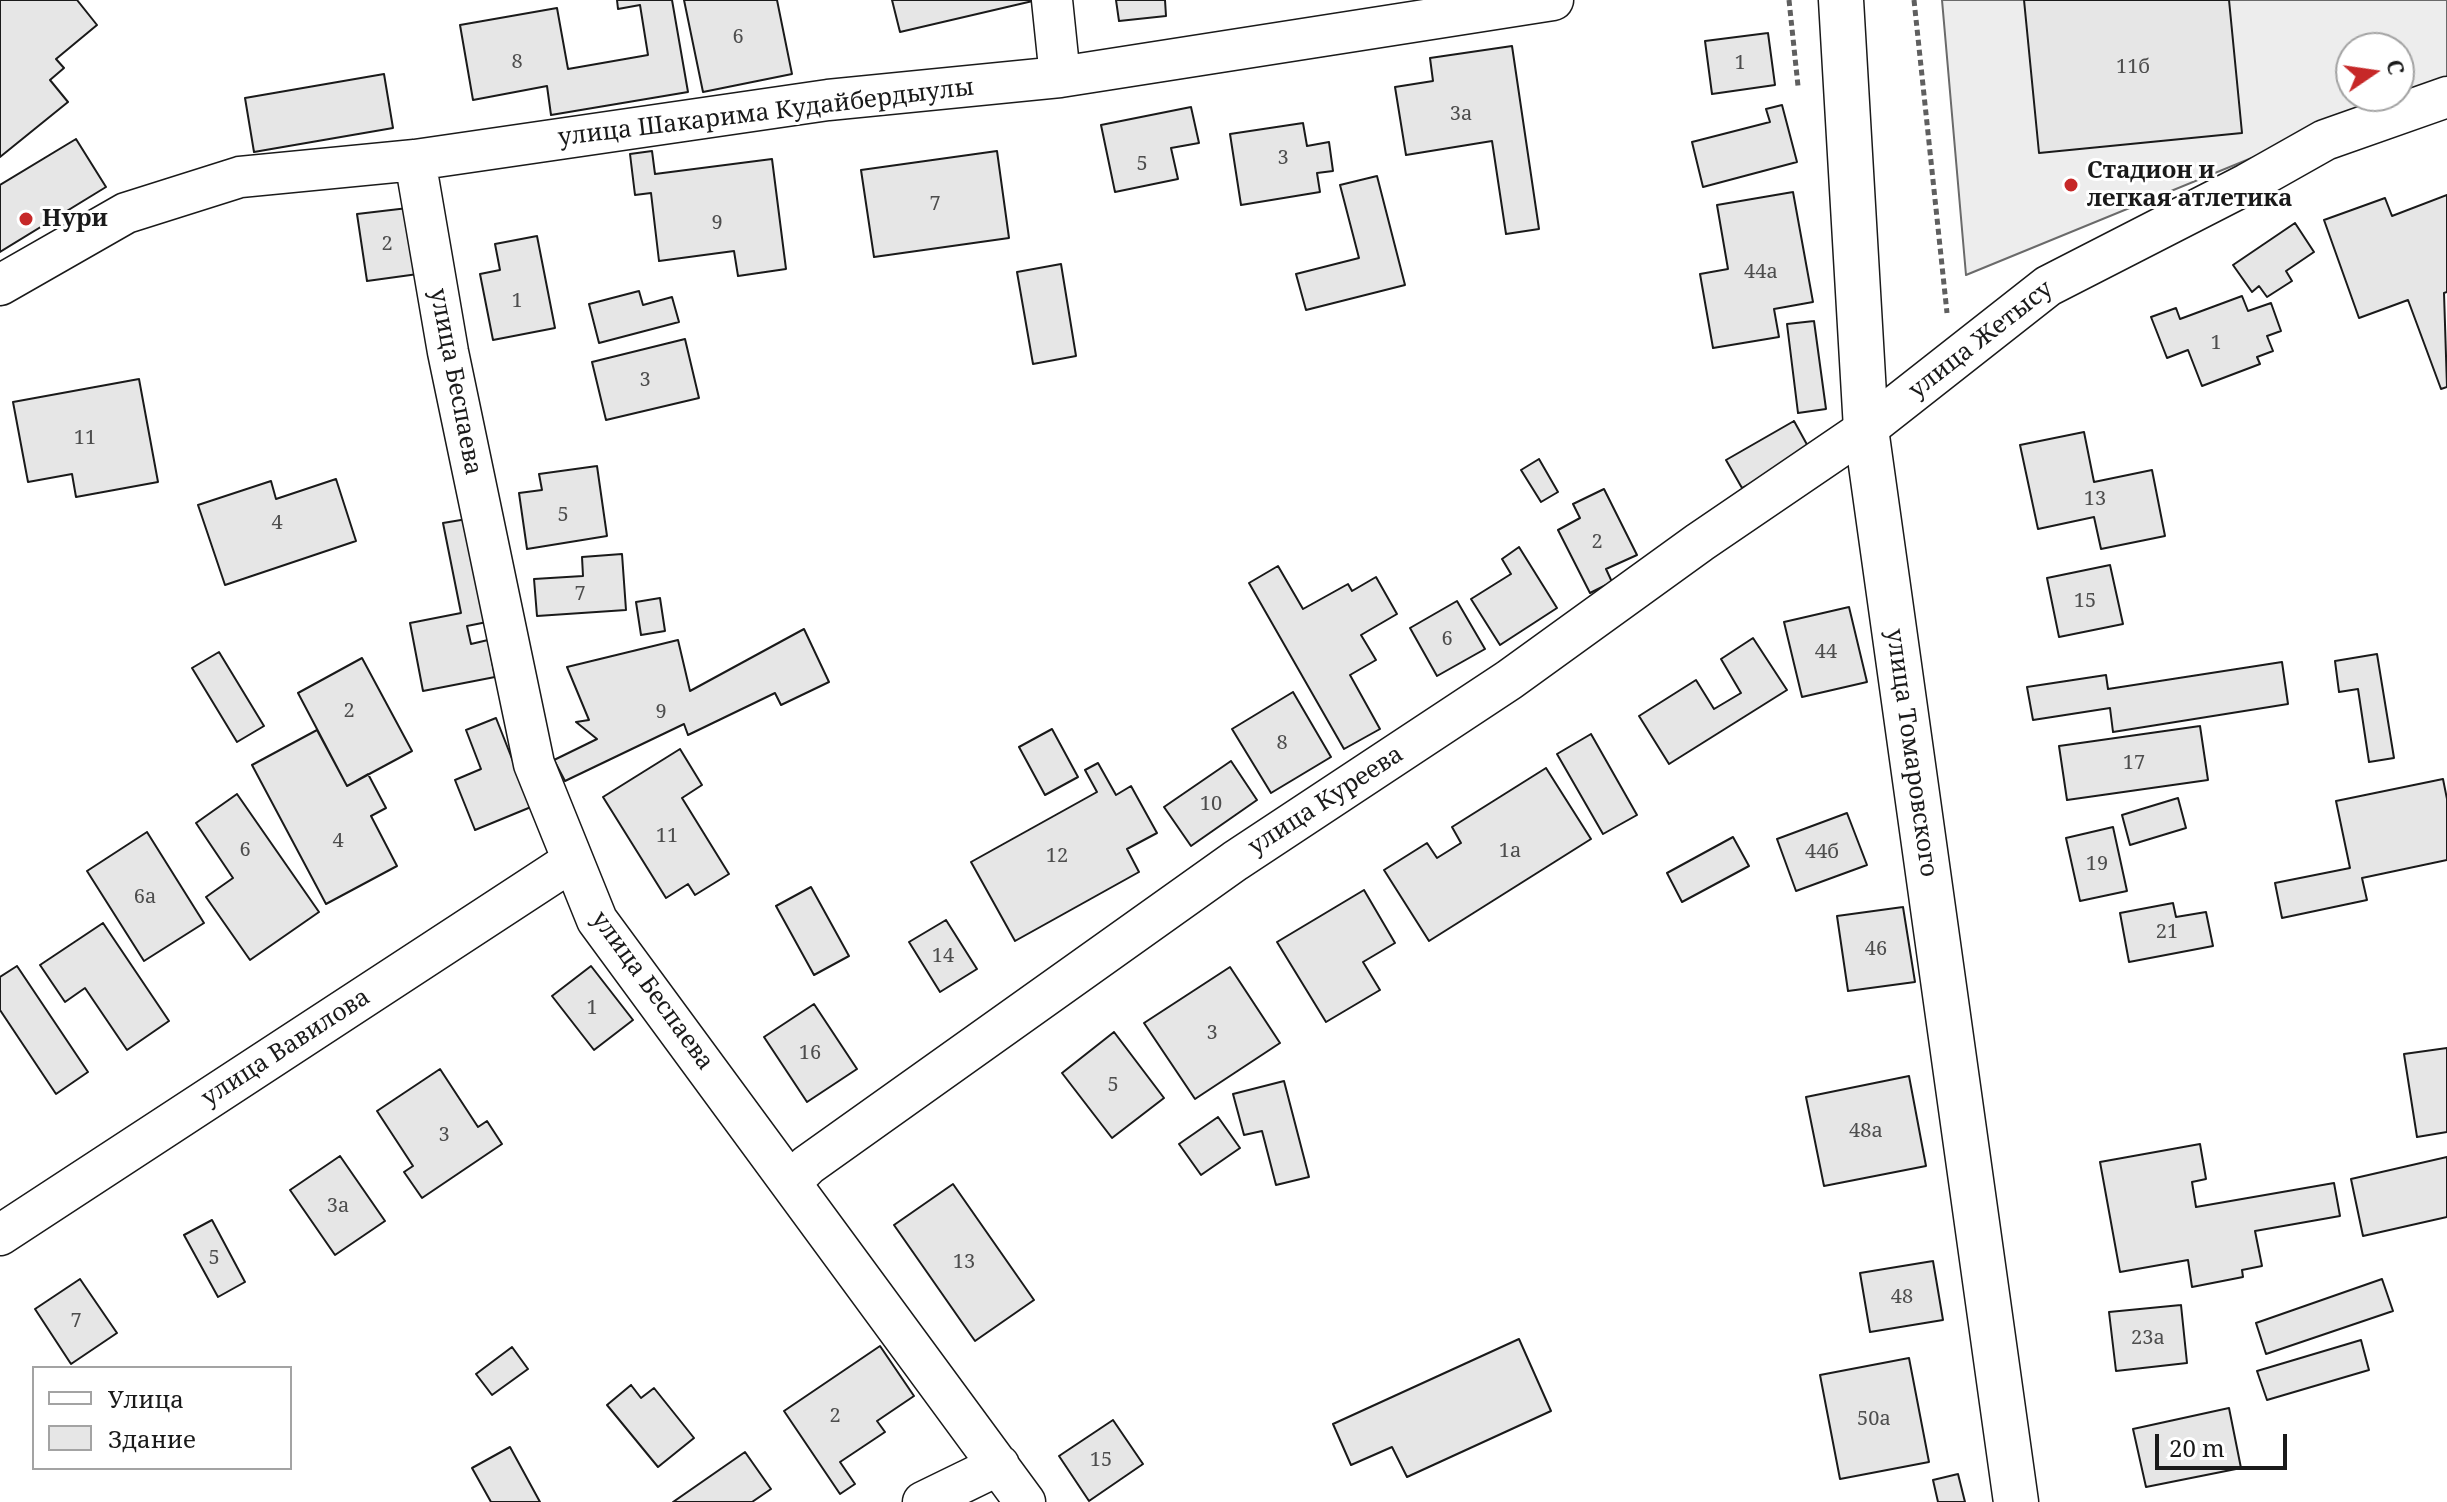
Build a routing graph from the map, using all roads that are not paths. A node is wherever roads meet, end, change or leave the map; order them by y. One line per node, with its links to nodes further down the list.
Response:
1 (1052, 0): 4 (street)
2 (1553, 0): 4 (street, улица Шакарима Кудайбердыулы)
3 (1841, 0): 8 (street, улица Томаровского)
4 (1060, 77): 6 (street, улица Шакарима Кудайбердыулы)
5 (2447, 97): 8 (street, улица Жетысу)
6 (415, 160): 7 (street, улица Шакарима Кудайбердыулы); 9 (street, улица Беспаева)
7 (0, 285)
8 (1866, 429): 10 (street, улица Куреева); 15 (street, улица Томаровского)
9 (572, 861): 10 (street, улица Беспаева); 11 (street, улица Вавилова)
10 (792, 1181): 12 (street, улица Беспаева)
11 (0, 1235)
12 (999, 1465): 13 (street); 14 (street, улица Беспаева)
13 (923, 1502)
14 (1025, 1502)
15 (2016, 1502)

